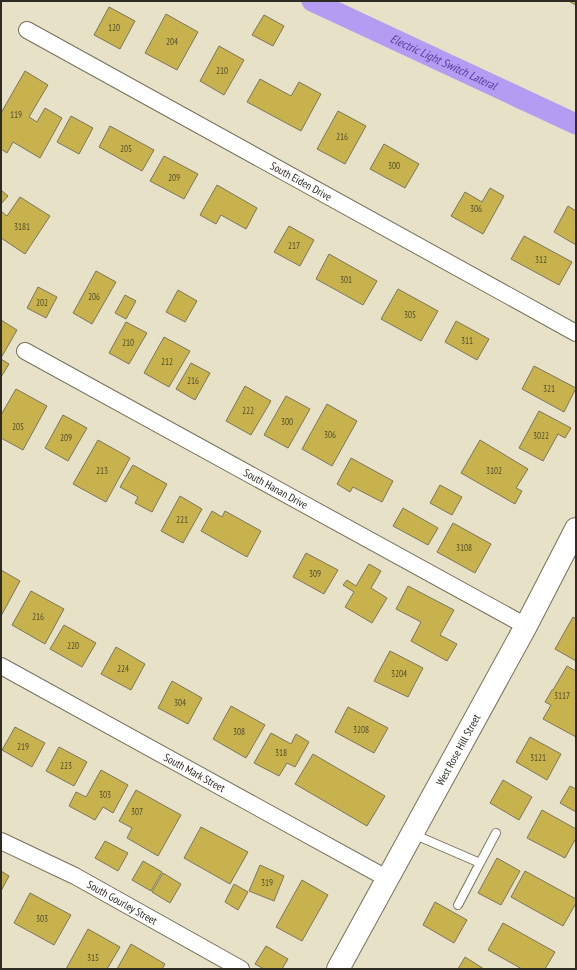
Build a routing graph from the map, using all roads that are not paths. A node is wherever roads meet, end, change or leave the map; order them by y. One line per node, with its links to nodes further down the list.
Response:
1 (27, 30): 2 (street, South Eiden Drive)
2 (576, 333)
3 (25, 351): 5 (street, South Hanan Drive)
4 (576, 529): 5 (street, West Rose Hill Street)
5 (526, 626): 8 (street, West Rose Hill Street)
6 (1, 666): 11 (street, South Mark Street)
7 (496, 833): 10 (lane)
8 (412, 834): 10 (lane); 11 (street, West Rose Hill Street)
9 (1, 841): 13 (street, South Gourley Street)
10 (480, 863): 12 (lane)
11 (388, 878): 14 (street, West Rose Hill Street)
12 (458, 905)
13 (241, 969)
14 (338, 969)

